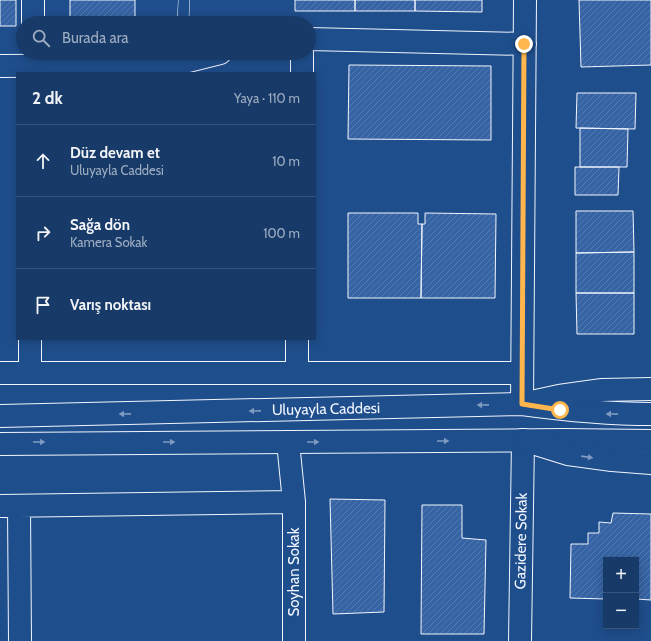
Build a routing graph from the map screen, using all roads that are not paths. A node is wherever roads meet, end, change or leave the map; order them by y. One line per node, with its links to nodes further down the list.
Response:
1 (33, 0): 4 (main road)
2 (184, 0): 5 (lane)
3 (525, 0): 7 (main road)
4 (33, 16)
5 (183, 16)
6 (316, 39): 7 (main road)
7 (524, 44): 18 (main road)
8 (180, 60): 10 (main road)
9 (302, 60): 12 (main road)
10 (32, 64): 11 (main road)
11 (0, 66)
12 (302, 72)
13 (30, 340): 16 (main road)
14 (297, 340): 17 (main road)
15 (0, 374): 16 (main road)
16 (30, 374): 17 (main road)
17 (297, 374): 18 (main road)
18 (522, 374): 20 (main road)
19 (651, 389): 20 (main road)
20 (522, 404): 21 (main road, Uluyayla Caddesi, one-way to 20); 22 (main road, Uluyayla Caddesi, one-way to 22)
21 (651, 414)
22 (0, 416)
23 (523, 440): 24 (main road); 25 (main road, one-way to 23); 27 (main road, one-way to 27); 32 (main road, Gazidere Sokak)
24 (651, 441)
25 (288, 442): 26 (main road, one-way to 25); 28 (main road, Soyhan Sokak)
26 (0, 444)
27 (651, 464)
28 (294, 502): 29 (main road); 31 (main road, Soyhan Sokak)
29 (9, 506): 30 (main road)
30 (20, 641)
31 (294, 641)
32 (520, 641)

